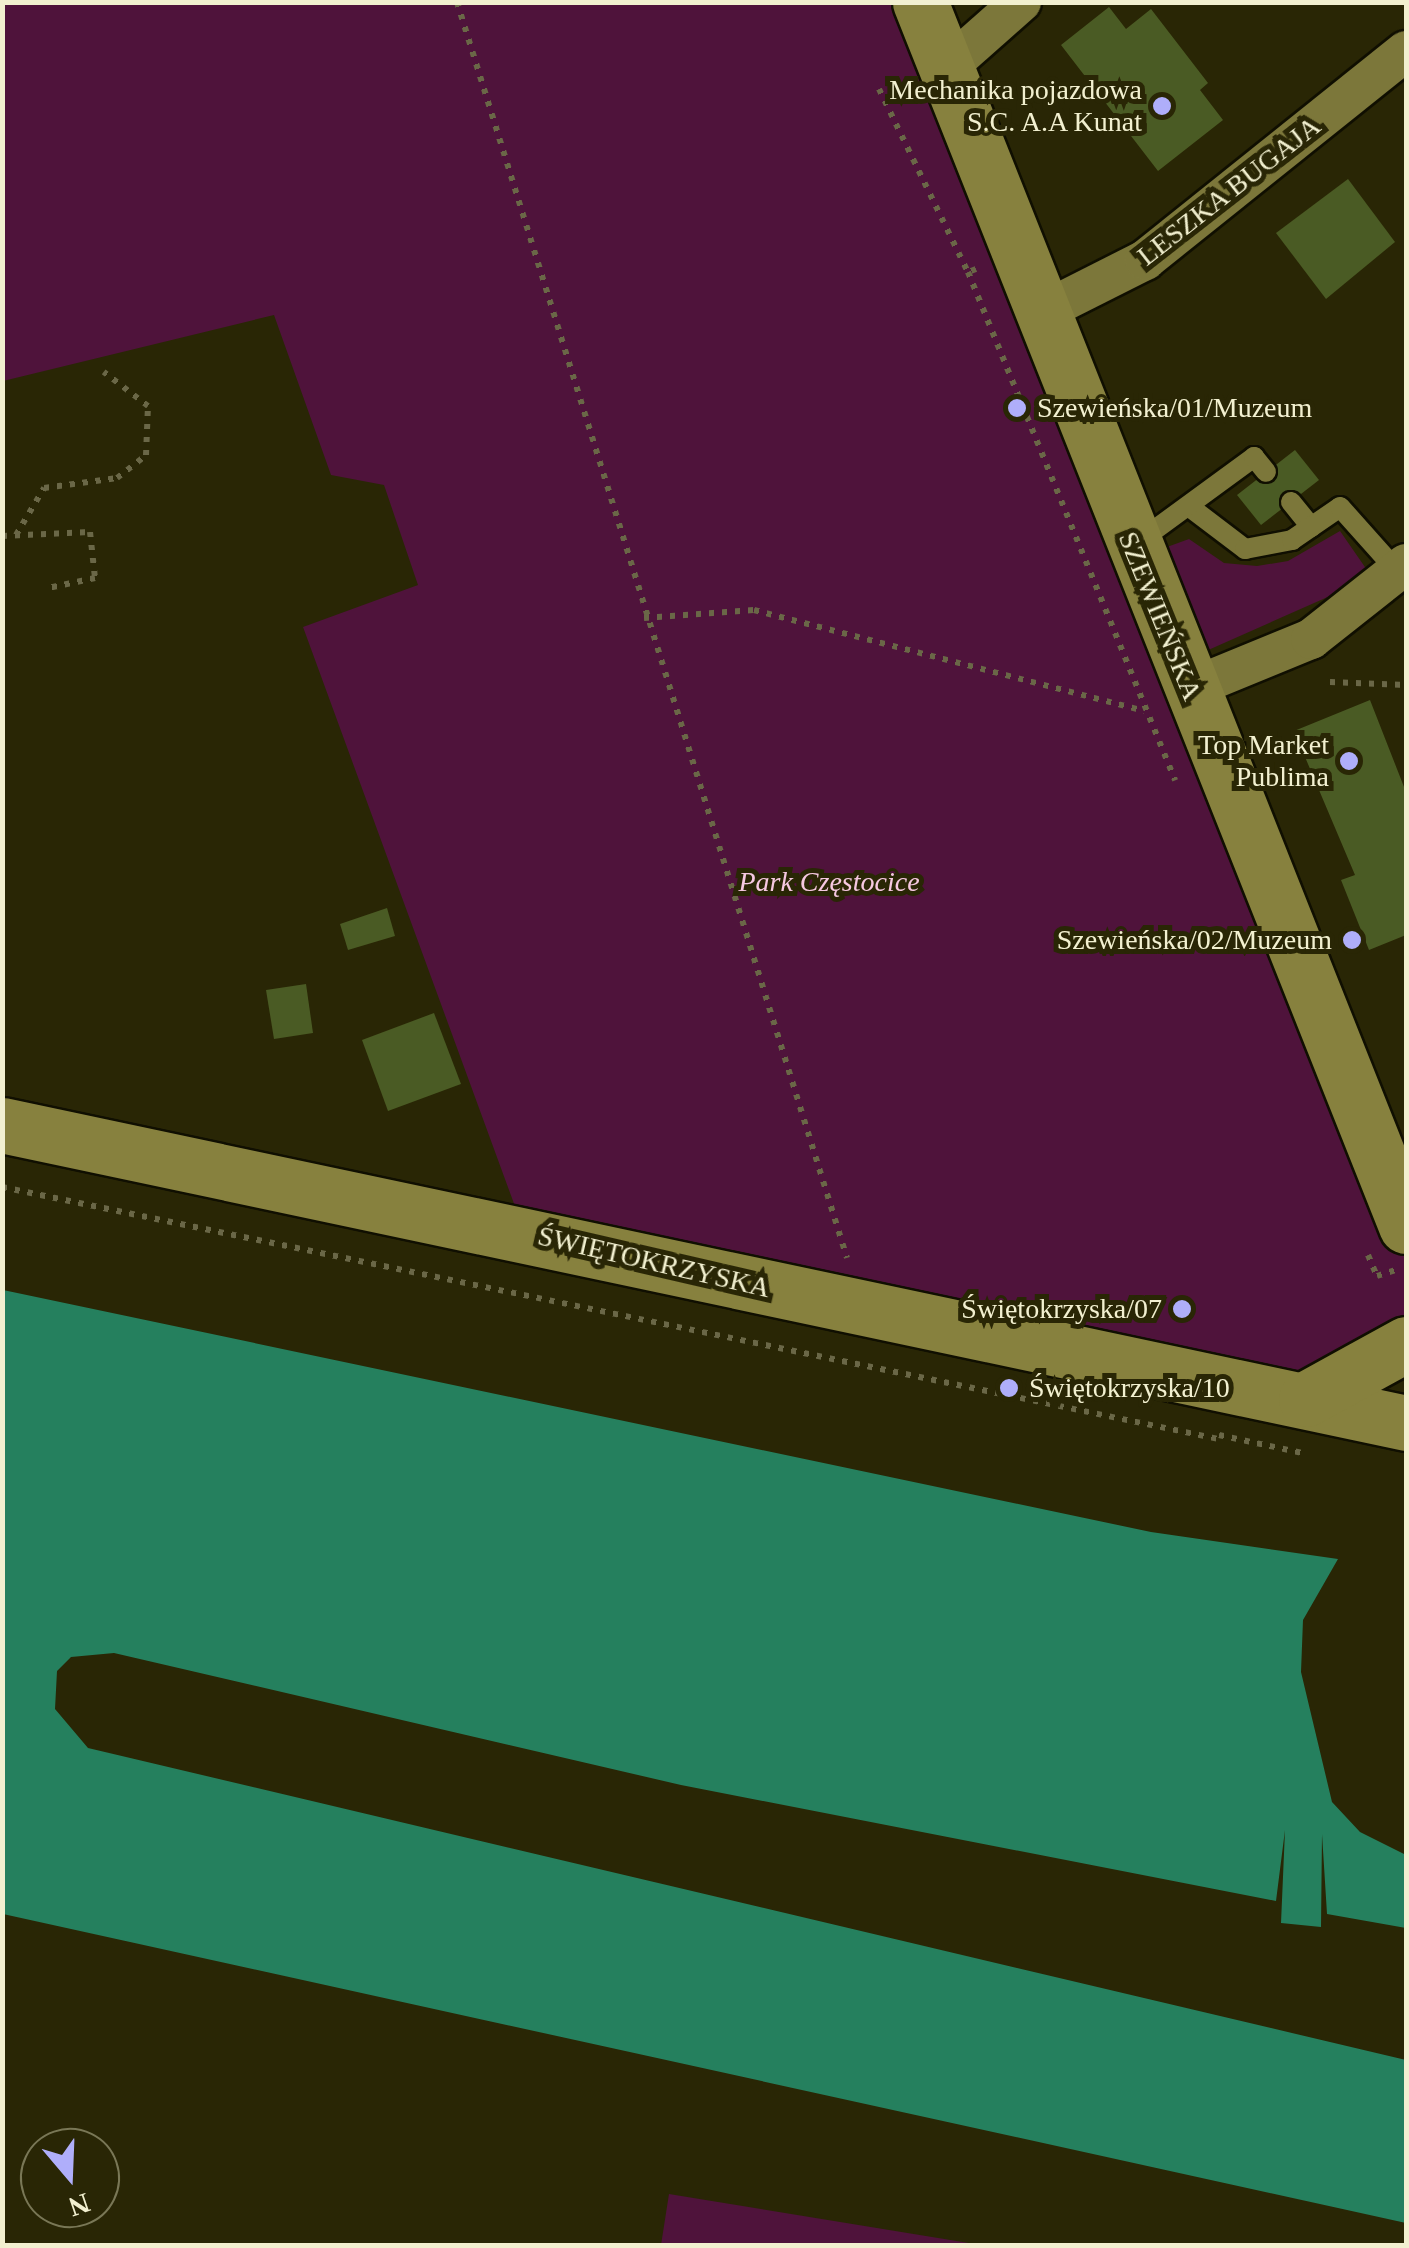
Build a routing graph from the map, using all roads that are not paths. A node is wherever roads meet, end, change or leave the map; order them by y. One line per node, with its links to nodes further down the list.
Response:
1 (920, 2): 4 (street, SZEWIEŃSKA)
2 (1021, 2): 4 (street)
3 (1406, 52): 5 (street, LESZKA BUGAJA)
4 (943, 70): 5 (street, SZEWIEŃSKA)
5 (1040, 314): 10 (street, SZEWIEŃSKA)
6 (1266, 472): 8 (lane)
7 (1291, 502): 9 (lane)
8 (1192, 508): 9 (lane); 10 (lane)
9 (1312, 527): 11 (lane)
10 (1132, 545): 12 (street, SZEWIEŃSKA)
11 (1402, 568): 12 (street)
12 (1167, 700): 14 (street, SZEWIEŃSKA)
13 (2, 1124): 16 (street, ŚWIĘTOKRZYSKA)
14 (1406, 1226)
15 (1406, 1344): 16 (street)
16 (1306, 1399): 17 (street, ŚWIĘTOKRZYSKA)
17 (1406, 1423)

